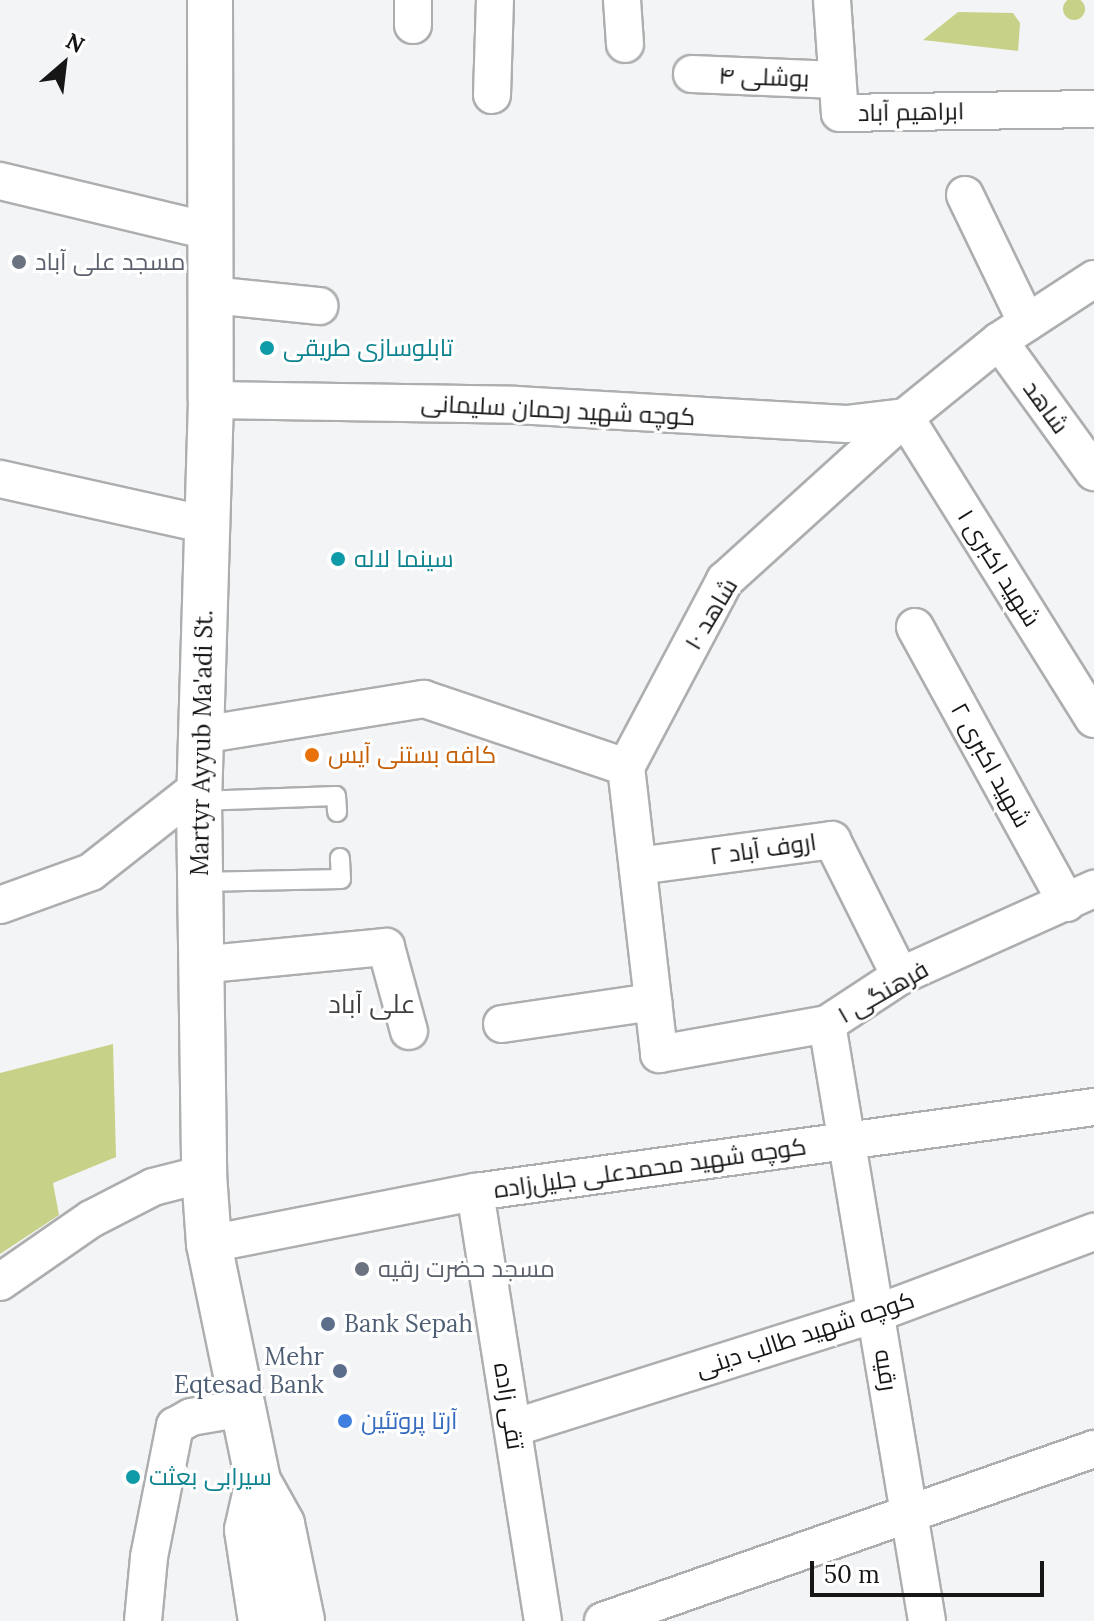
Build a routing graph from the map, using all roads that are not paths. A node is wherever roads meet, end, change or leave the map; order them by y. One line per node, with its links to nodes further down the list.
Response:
1 (210, 0): 12 (main road, Martyr Ayyub Ma'adi St.)
2 (495, 0): 8 (street)
3 (622, 0): 5 (street)
4 (832, 0): 7 (street, ابراهیم آباد)
5 (625, 44)
6 (692, 74): 7 (street, بوشلی ۴)
7 (837, 80): 9 (street, ابراهیم آباد)
8 (492, 95)
9 (1094, 109)
10 (0, 181): 12 (street)
11 (965, 195): 16 (street, شاهد)
12 (212, 232): 14 (main road, Martyr Ayyub Ma'adi St.)
13 (1094, 279): 16 (street, شاهد ۱۰)
14 (211, 295): 15 (street); 17 (main road, Martyr Ayyub Ma'adi St.)
15 (319, 306)
16 (1013, 332): 18 (street, شاهد ۱۰); 19 (street, شاهد)
17 (211, 400): 18 (street, کوچه شهید رحمان سلیمانی); 21 (main road, Martyr Ayyub Ma'adi St.)
18 (905, 417): 23 (street, شهید اکبری ۱); 25 (street, شاهد ۱۰)
19 (1094, 472)
20 (0, 479): 21 (street)
21 (207, 525): 24 (main road, Martyr Ayyub Ma'adi St.)
22 (915, 627): 31 (street, شهید اکبری ۲)
23 (1093, 714)
24 (201, 735): 25 (street); 26 (main road, Martyr Ayyub Ma'adi St.)
25 (626, 767): 29 (street)
26 (199, 794): 27 (lane); 30 (main road, Martyr Ayyub Ma'adi St.); 32 (street)
27 (337, 812)
28 (340, 858): 30 (lane)
29 (638, 866): 34 (street, اروف آباد ۲); 35 (street)
30 (199, 882): 33 (main road, Martyr Ayyub Ma'adi St.)
31 (1081, 896): 34 (street, فرهنگی ۱)
32 (0, 905)
33 (198, 965): 38 (street); 41 (main road, Martyr Ayyub Ma'adi St.)
34 (900, 976): 37 (street, فرهنگی ۱)
35 (653, 1002): 36 (street); 37 (street, فرهنگی ۱)
36 (502, 1024)
37 (827, 1024): 40 (street, رقیه)
38 (409, 1031)
39 (1094, 1107): 40 (street, کوچه شهید محمدعلی جلیل‌زاده)
40 (849, 1142): 42 (street, کوچه شهید محمدعلی جلیل‌زاده); 46 (street, رقیه)
41 (204, 1174): 44 (main road, Martyr Ayyub Ma'adi St.); 45 (street)
42 (475, 1192): 44 (street, کوچه شهید محمدعلی جلیل‌زاده); 48 (street, تقی زاده)
43 (1094, 1232): 46 (street, کوچه شهید طالب دینی)
44 (209, 1244): 47 (main road, Martyr Ayyub Ma'adi St.)
45 (0, 1282)
46 (877, 1313): 48 (street, کوچه شهید طالب دینی); 51 (street, رقیه)
47 (243, 1408): 50 (main road, Martyr Ayyub Ma'adi St.); 52 (street)
48 (513, 1428): 55 (street, تقی زاده)
49 (1094, 1449): 51 (street)
50 (258, 1481): 53 (main road, Martyr Ayyub Ma'adi St.); 54 (main road, Martyr Ayyub Ma'adi St.)
51 (910, 1514): 56 (street); 57 (street, رقیه)
52 (143, 1621)
53 (261, 1621)
54 (302, 1621)
55 (543, 1621)
56 (603, 1621)
57 (927, 1621)

